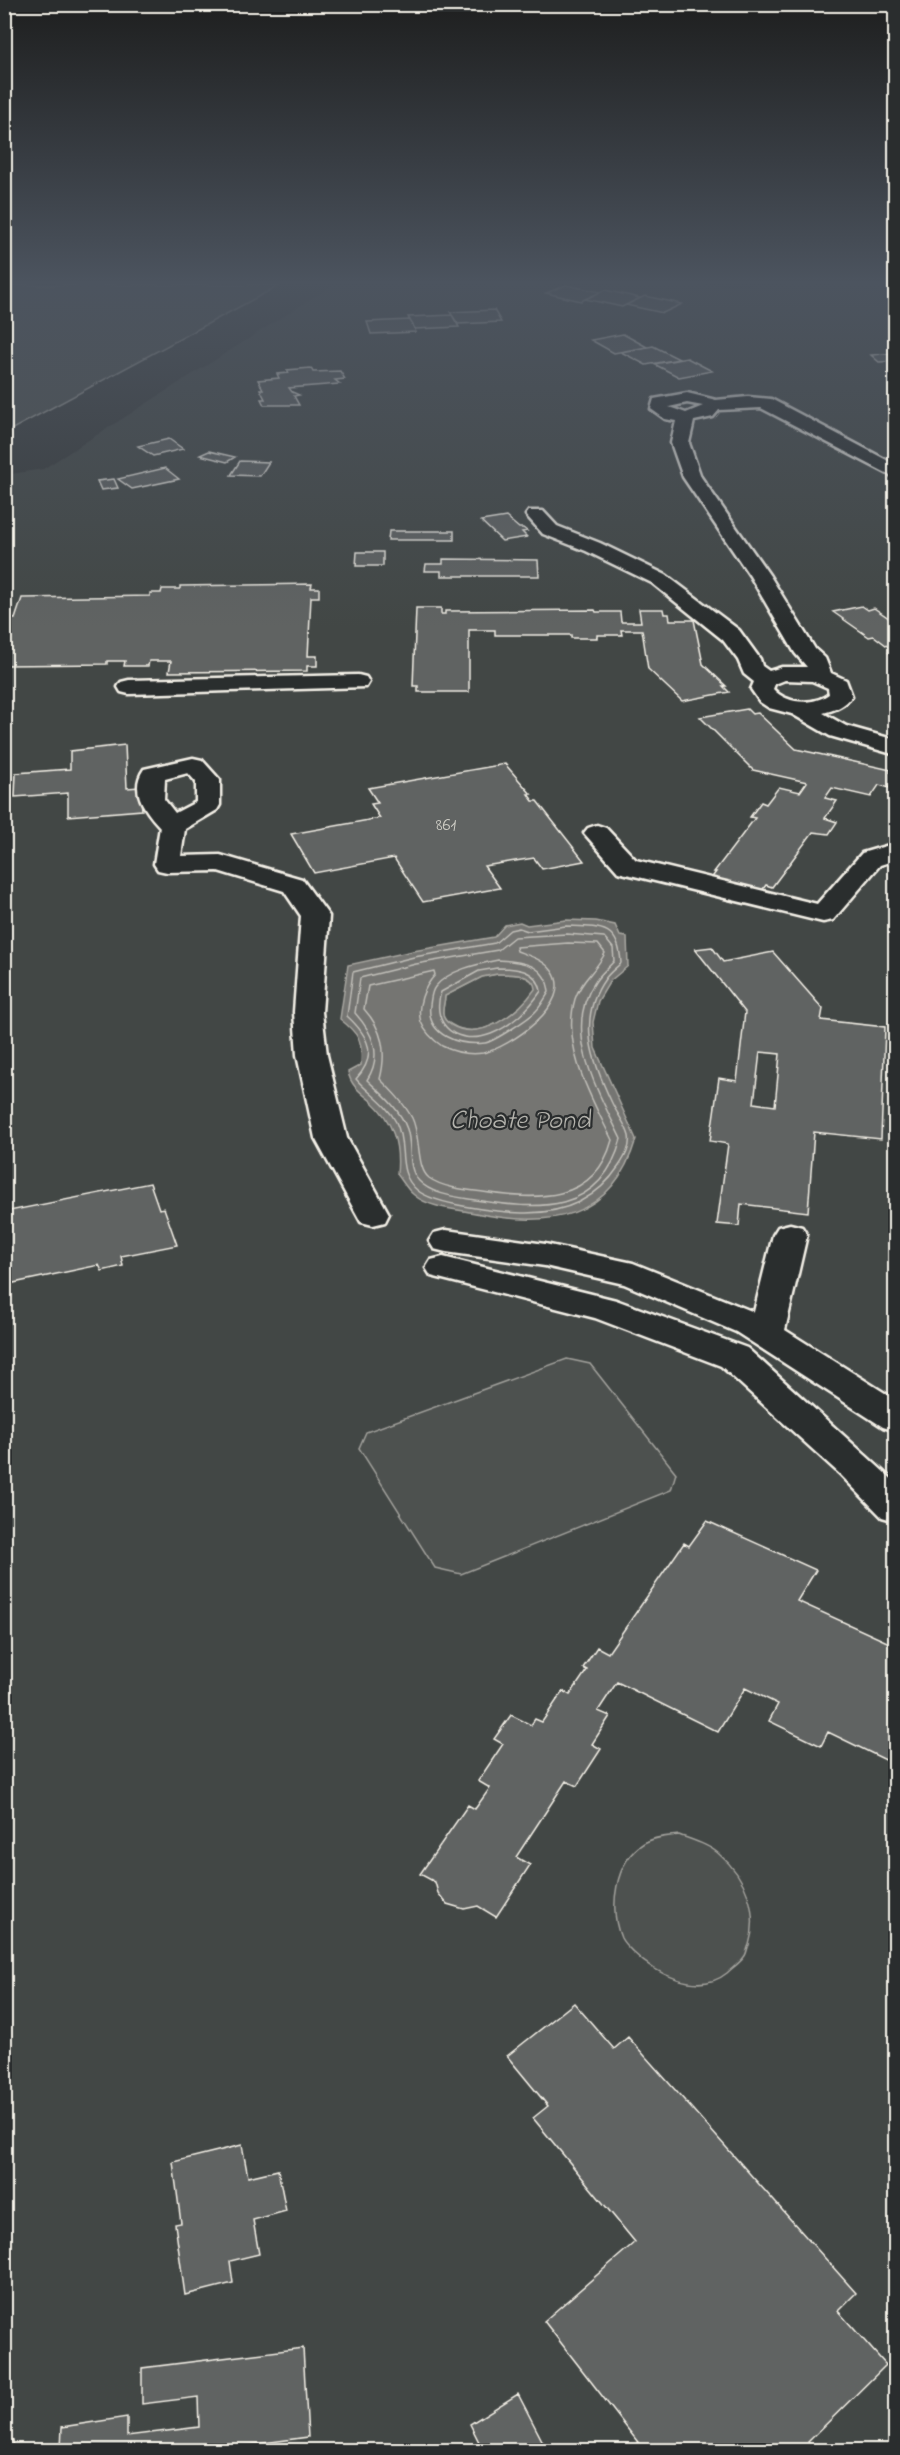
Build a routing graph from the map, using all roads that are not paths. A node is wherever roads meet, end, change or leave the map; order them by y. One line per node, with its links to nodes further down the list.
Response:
1 (673, 400): 4 (street)
2 (699, 400): 3 (street)
3 (714, 405): 4 (street); 5 (street)
4 (686, 418): 7 (street)
5 (896, 472)
6 (536, 515): 8 (street)
7 (806, 653): 8 (street); 9 (street)
8 (781, 676): 9 (street); 13 (street)
9 (821, 676): 12 (street)
10 (358, 682): 11 (street)
11 (129, 687)
12 (828, 705): 13 (street); 14 (street)
13 (798, 708): 14 (street)
14 (861, 736): 15 (street)
15 (896, 748)
16 (173, 825): 19 (street)
17 (597, 833): 18 (street)
18 (896, 851)
19 (373, 1214)
20 (790, 1235): 21 (street)
21 (766, 1335): 22 (street); 23 (street)
22 (896, 1418)
23 (896, 1507)

